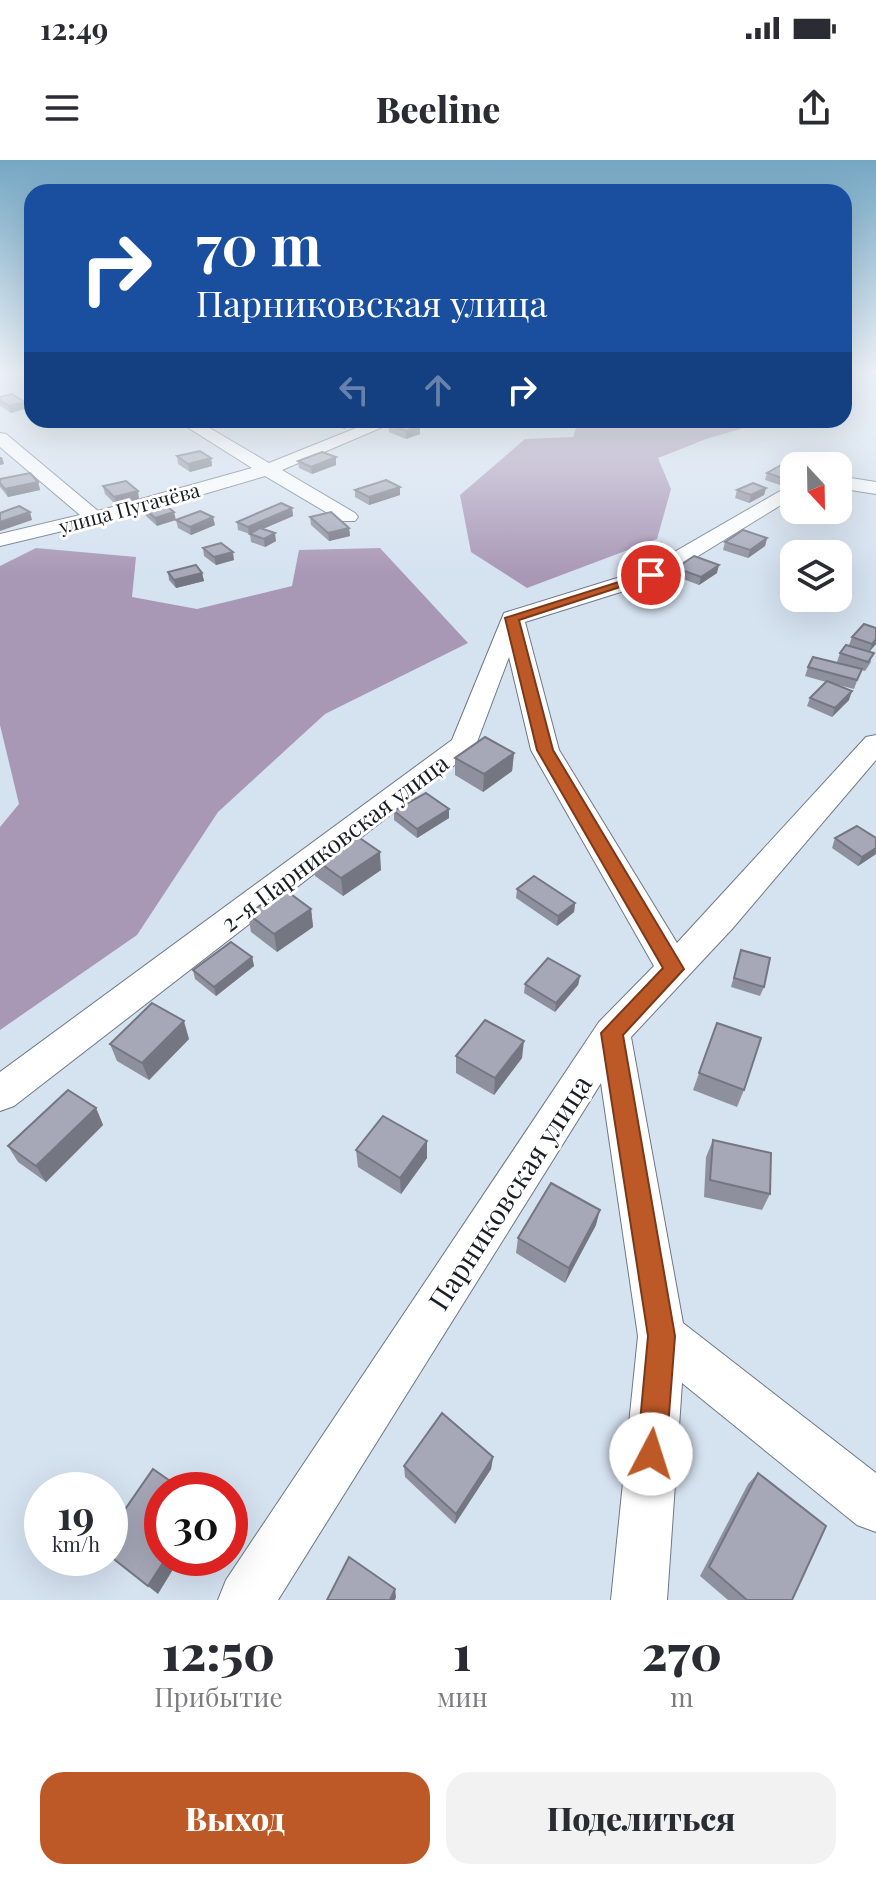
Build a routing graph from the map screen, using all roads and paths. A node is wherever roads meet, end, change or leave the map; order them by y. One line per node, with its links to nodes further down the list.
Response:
1 (3, 440): 8 (street)
2 (219, 440): 4 (street)
3 (341, 440): 4 (street, улица Пугачёва)
4 (269, 469): 8 (street, улица Пугачёва); 9 (street)
5 (852, 484): 6 (street)
6 (876, 488)
7 (780, 497): 11 (street)
8 (94, 517): 10 (street, улица Пугачёва)
9 (348, 517)
10 (0, 540)
11 (512, 618): 13 (street); 15 (street, 2-я Парниковская улица)
12 (876, 743): 13 (street, Парниковская улица)
13 (674, 969): 14 (street, Парниковская улица)
14 (612, 1033): 16 (street); 18 (street, Парниковская улица)
15 (0, 1094)
16 (662, 1336): 17 (street); 19 (street)
17 (876, 1506)
18 (246, 1600)
19 (639, 1600)

